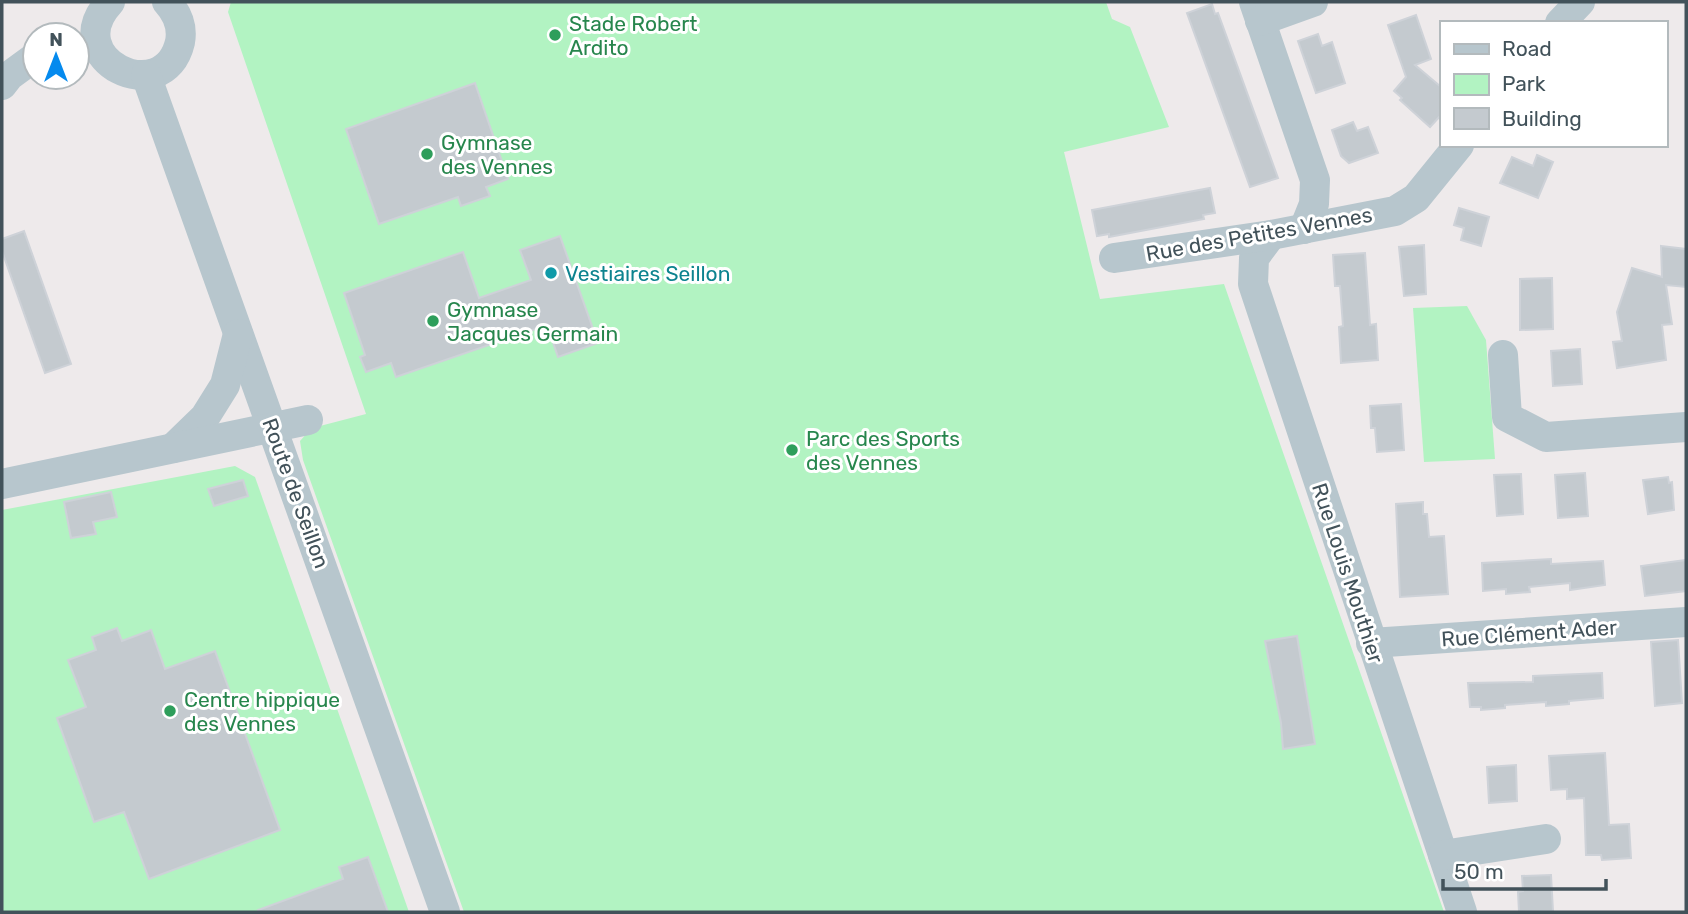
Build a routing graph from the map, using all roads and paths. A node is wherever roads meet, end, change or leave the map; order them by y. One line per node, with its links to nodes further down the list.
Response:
1 (110, 2): 7 (street)
2 (167, 2): 10 (street)
3 (1312, 2): 5 (street)
4 (1580, 2): 6 (street)
5 (1257, 11): 13 (street)
6 (1562, 21)
7 (91, 31)
8 (91, 42): 10 (street)
9 (21, 67): 11 (street)
10 (146, 75): 16 (street, Route de Seillon)
11 (2, 85)
12 (1457, 147): 13 (street, Rue des Petites Vennes)
13 (1304, 229): 14 (street, Rue des Petites Vennes)
14 (1271, 235): 15 (street, Rue des Petites Vennes); 24 (street, Rue Louis Mouthier)
15 (1114, 258)
16 (238, 334): 19 (street, Route de Seillon); 21 (street)
17 (1503, 355): 20 (street)
18 (308, 420): 19 (street)
19 (272, 427): 21 (street); 27 (street, Route de Seillon)
20 (1686, 428)
21 (173, 448): 22 (street)
22 (2, 484)
23 (1686, 622): 24 (street, Rue Clément Ader)
24 (1371, 643): 26 (street, Rue Louis Mouthier)
25 (1546, 839): 26 (street)
26 (1443, 855): 28 (street, Rue Louis Mouthier)
27 (445, 912)
28 (1462, 912)

